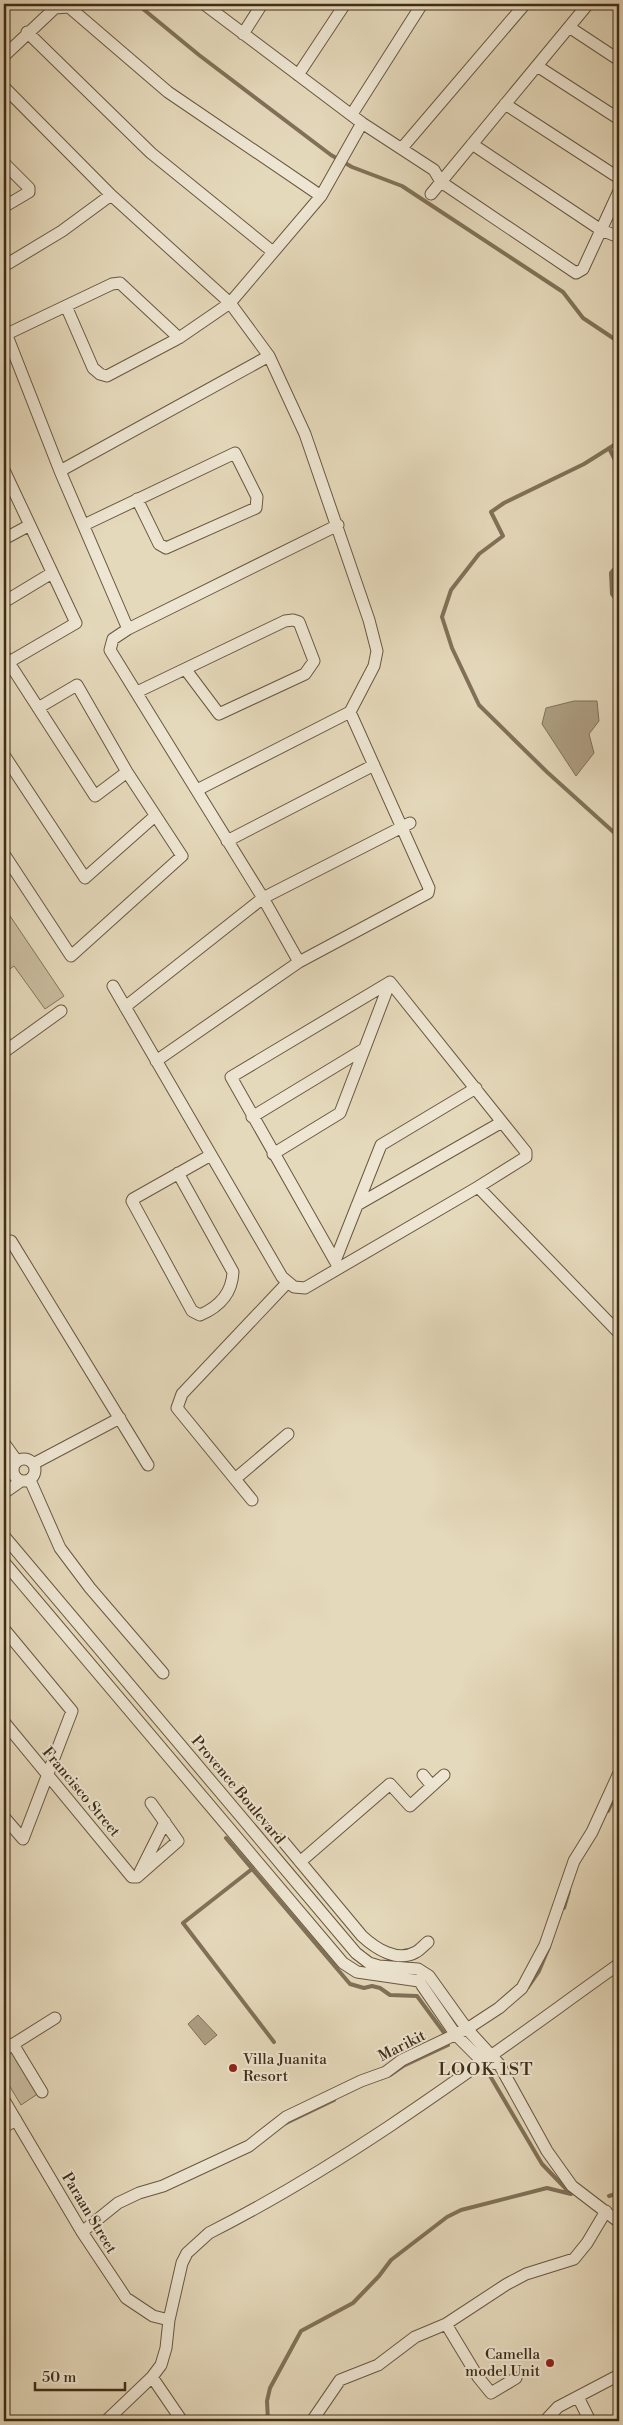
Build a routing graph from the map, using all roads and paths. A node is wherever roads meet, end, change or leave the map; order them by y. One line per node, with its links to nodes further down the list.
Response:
1 (204, 4): 10 (street)
2 (262, 4): 10 (street)
3 (345, 4): 14 (street)
4 (422, 4): 17 (street)
5 (526, 4): 21 (street)
6 (588, 4): 8 (street)
7 (52, 6): 9 (street); 28 (street)
8 (569, 27): 12 (street); 13 (street)
9 (27, 32): 11 (street); 32 (street)
10 (243, 34): 14 (street)
11 (4, 56)
12 (619, 60)
13 (537, 66): 16 (street); 18 (street)
14 (298, 75): 17 (street)
15 (4, 87): 27 (street)
16 (505, 104): 20 (street); 23 (street)
17 (352, 114): 19 (street)
18 (619, 119)
19 (362, 123): 21 (street); 28 (street)
20 (472, 144): 24 (street); 30 (street)
21 (402, 148): 24 (street)
22 (4, 163): 29 (street)
23 (619, 178)
24 (440, 182): 26 (street); 30 (street)
25 (619, 191): 30 (street)
26 (431, 194)
27 (111, 195): 33 (street); 34 (street)
28 (321, 196): 32 (street)
29 (4, 204)
30 (601, 230): 31 (street)
31 (619, 237)
32 (273, 252): 34 (street)
33 (4, 266)
34 (230, 303): 37 (street); 38 (street)
35 (66, 306): 36 (street); 37 (street); 37 (street)
36 (5, 331): 40 (street)
37 (179, 338)
38 (269, 356): 40 (street); 44 (street)
39 (4, 470): 42 (street)
40 (60, 472): 43 (street)
41 (137, 499): 41 (street); 43 (street)
42 (30, 525): 45 (street); 46 (street)
43 (84, 525): 48 (street)
44 (338, 525): 48 (street); 53 (street)
45 (4, 539)
46 (52, 573): 47 (street); 49 (street)
47 (4, 602)
48 (128, 629): 51 (street)
49 (5, 660): 52 (street)
50 (186, 670): 50 (street); 51 (street)
51 (137, 692): 57 (street)
52 (38, 708): 56 (street); 56 (street)
53 (350, 712): 55 (street); 57 (street)
54 (4, 755): 58 (street)
55 (374, 765): 59 (street); 60 (street)
56 (127, 772): 58 (street)
57 (197, 790): 60 (street)
58 (155, 816): 61 (street)
59 (406, 825): 62 (street); 63 (street)
60 (227, 840): 62 (street)
61 (4, 854)
62 (262, 898): 63 (street); 66 (street)
63 (299, 962): 70 (street)
64 (390, 982): 68 (street); 71 (street); 72 (street)
65 (113, 986): 66 (street)
66 (125, 1007): 70 (street)
67 (61, 1011): 69 (street)
68 (364, 1049): 72 (street); 74 (street)
69 (4, 1052)
70 (156, 1061): 75 (street)
71 (476, 1088): 73 (street); 78 (street)
72 (252, 1117): 74 (street)
73 (502, 1122): 77 (street); 78 (street)
74 (273, 1154): 80 (street)
75 (211, 1155): 76 (street); 81 (street)
76 (178, 1174): 76 (street)
77 (478, 1187): 80 (street); 82 (street)
78 (357, 1205): 80 (street)
79 (11, 1241): 83 (street)
80 (337, 1265): 81 (street)
81 (287, 1283): 89 (street)
82 (619, 1333)
83 (120, 1418): 87 (street); 88 (street)
84 (288, 1434): 89 (street)
85 (4, 1443): 86 (street)
86 (17, 1461): 87 (street); 90 (street)
87 (33, 1464): 90 (street)
88 (148, 1465)
89 (235, 1479): 92 (street)
90 (25, 1480): 91 (street); 96 (street)
91 (4, 1493)
92 (252, 1500)
93 (4, 1536): 112 (street, Provence Boulevard)
94 (4, 1562): 115 (street, Provence Boulevard)
95 (4, 1629): 99 (street)
96 (163, 1673)
97 (4, 1722): 99 (street, Francisco Street)
98 (619, 1773): 114 (street, Marikit)
99 (47, 1774): 104 (street); 108 (street, Francisco Street)
100 (423, 1775): 102 (street)
101 (444, 1775): 102 (street)
102 (432, 1786): 107 (street)
103 (151, 1803): 105 (street)
104 (4, 1817)
105 (164, 1822): 108 (street); 108 (street)
106 (282, 1840): 107 (street)
107 (300, 1862): 110 (street)
108 (137, 1877)
109 (428, 1942): 110 (street)
110 (416, 1952): 112 (street)
111 (619, 1964): 117 (street)
112 (424, 1971): 114 (street)
113 (55, 2018): 116 (street)
114 (467, 2029): 115 (street, Marikit); 117 (street)
115 (456, 2035): 117 (street, Provence Boulevard); 124 (street, Marikit)
116 (8, 2047): 118 (street)
117 (491, 2061): 122 (street); 125 (street)
118 (42, 2092)
119 (4, 2100): 120 (street, Paraan Street)
120 (16, 2120): 121 (street); 124 (street, Paraan Street)
121 (4, 2127)
122 (606, 2211): 123 (street); 126 (street)
123 (619, 2222)
124 (82, 2232): 125 (street, Paraan Street)
125 (169, 2320): 128 (street)
126 (446, 2324): 129 (street); 133 (street)
127 (619, 2375): 130 (street)
128 (152, 2377): 131 (street); 132 (street)
129 (516, 2378)
130 (578, 2397): 134 (street); 135 (street)
131 (106, 2421)
132 (182, 2421)
133 (316, 2421)
134 (545, 2421)
135 (590, 2421)

